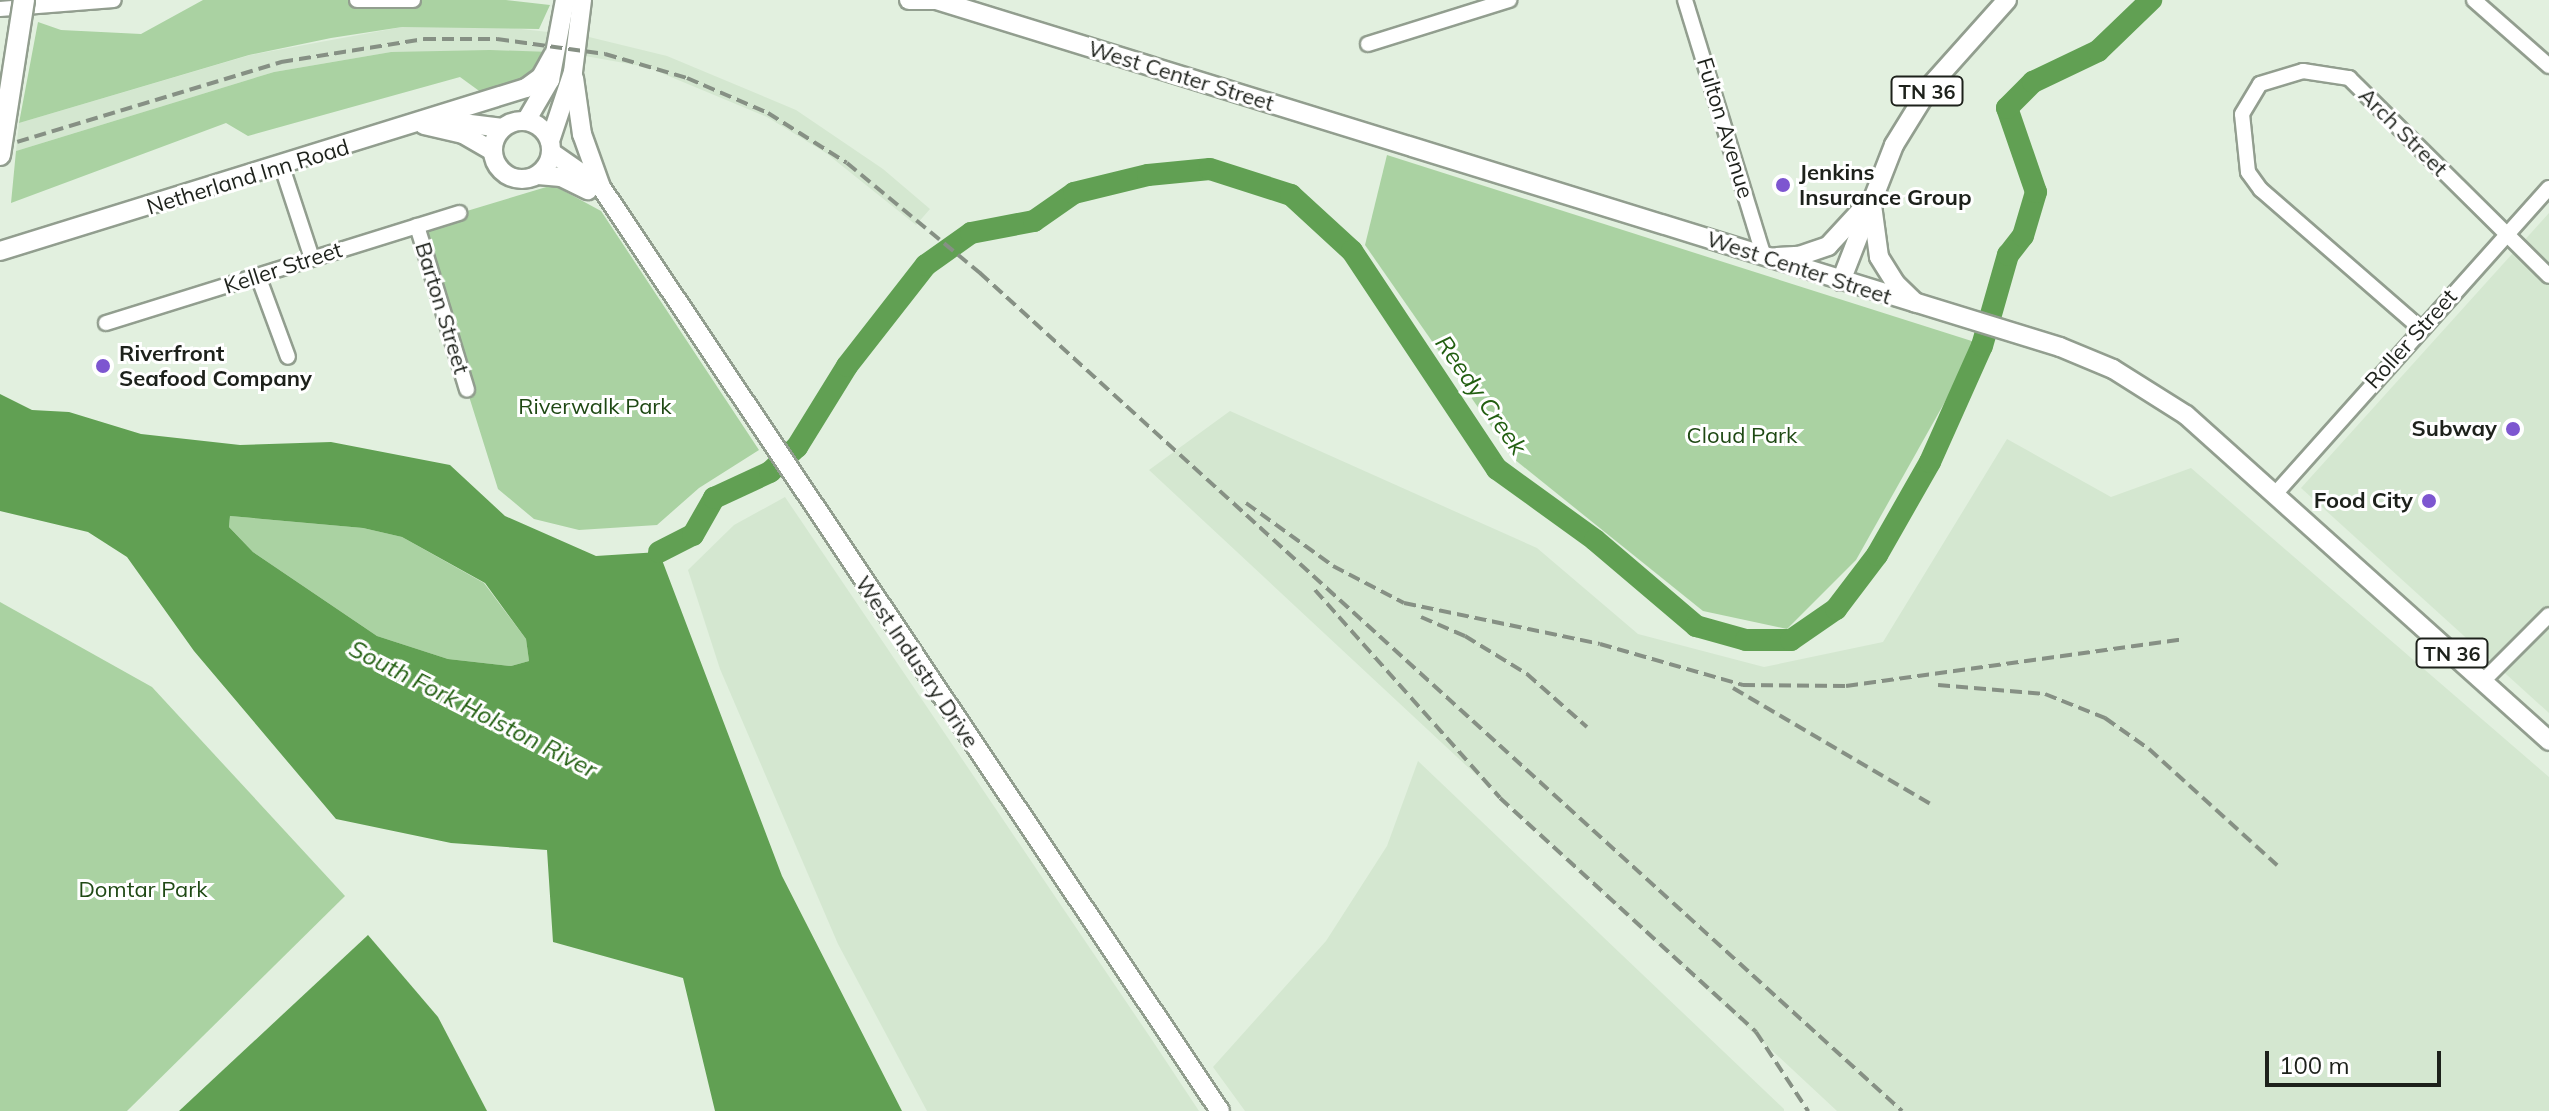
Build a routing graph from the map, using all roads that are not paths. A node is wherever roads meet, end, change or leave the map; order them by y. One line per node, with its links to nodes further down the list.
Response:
1 (114, 0): 13 (street)
2 (357, 0): 3 (street)
3 (413, 0)
4 (565, 0): 15 (main road)
5 (582, 0): 17 (main road)
6 (909, 0): 7 (main road, West Center Street)
7 (935, 0): 34 (main road, West Center Street)
8 (1509, 0): 14 (street)
9 (1685, 0): 34 (street, Fulton Avenue)
10 (2007, 0): 28 (main road, TN 36)
11 (2474, 0): 16 (street)
12 (24, 6): 23 (highway, bridge)
13 (0, 9)
14 (1368, 44)
15 (553, 55): 18 (main road); 19 (main road)
16 (2549, 66)
17 (573, 72): 21 (main road); 26 (main road)
18 (526, 121): 20 (main road); 21 (main road)
19 (427, 122): 20 (main road, Netherland Inn Road); 22 (main road); 24 (main road, Netherland Inn Road)
20 (503, 128): 22 (main road)
21 (551, 146): 25 (main road); 26 (main road, West Industry Drive)
22 (492, 151): 25 (main road)
23 (0, 155)
24 (282, 167): 33 (main road, Netherland Inn Road); 35 (street)
25 (538, 175): 29 (main road, West Industry Drive)
26 (601, 187): 29 (main road, West Industry Drive)
27 (2549, 188): 32 (street, Roller Street)
28 (1871, 199): 34 (main road); 38 (main road, TN 36); 39 (main road)
29 (617, 211): 48 (main road, West Industry Drive)
30 (459, 213): 31 (street, Keller Street)
31 (417, 226): 35 (street, Keller Street); 43 (street, Barton Street)
32 (2506, 235): 37 (street, Arch Street); 41 (street, Roller Street); 41 (street, Arch Street)
33 (0, 251)
34 (1764, 257): 38 (main road, West Center Street)
35 (312, 258): 36 (street, Keller Street)
36 (258, 276): 40 (street, Keller Street); 42 (street)
37 (2549, 276)
38 (1841, 281): 39 (main road, West Center Street / TN 36)
39 (1920, 306): 44 (main road, West Center Street / TN 36)
40 (106, 323)
41 (2420, 328): 44 (street, Roller Street)
42 (288, 357)
43 (467, 390)
44 (2276, 493): 46 (main road, West Center Street / TN 36)
45 (2549, 615): 46 (street)
46 (2483, 681): 47 (main road, West Center Street / TN 36)
47 (2549, 741)
48 (1220, 1111)

